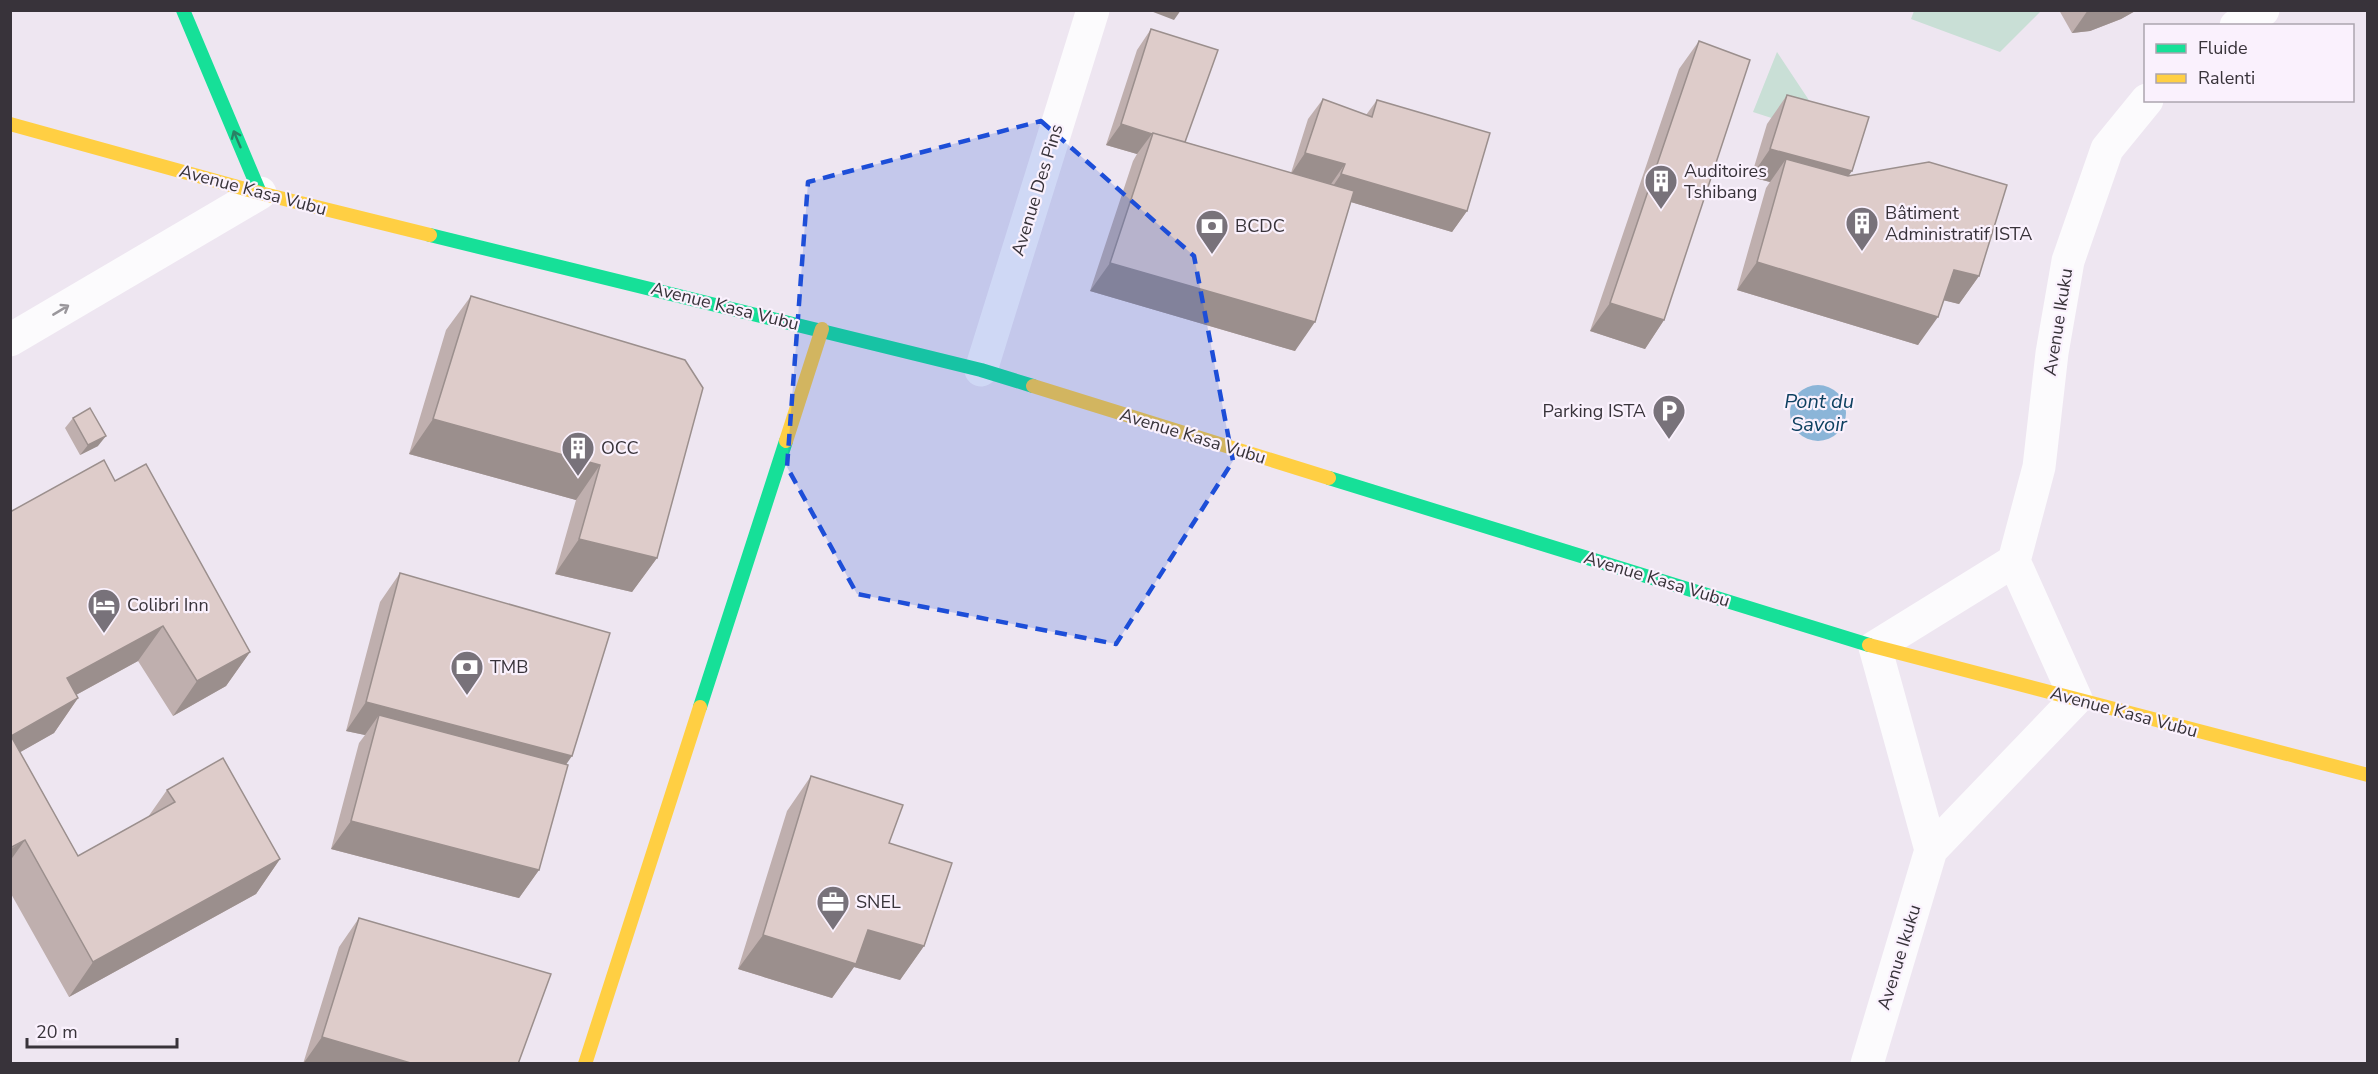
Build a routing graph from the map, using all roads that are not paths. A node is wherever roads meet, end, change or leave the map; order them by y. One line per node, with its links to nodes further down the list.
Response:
1 (183, 10): 7 (street, one-way to 1)
2 (1093, 10): 10 (street, Avenue Des Pins)
3 (2264, 10): 4 (street)
4 (2240, 24)
5 (2145, 102): 11 (street, Avenue Ikuku)
6 (10, 124): 7 (street, Avenue Kasa Vubu)
7 (260, 193): 8 (street, Avenue Kasa Vubu); 9 (street, one-way to 7)
8 (822, 329): 10 (street, Avenue Kasa Vubu); 16 (street)
9 (10, 340)
10 (981, 370): 12 (street, Avenue Kasa Vubu)
11 (2014, 561): 12 (street); 13 (street)
12 (1875, 647): 13 (street, Avenue Kasa Vubu); 15 (street)
13 (2076, 699): 14 (street, Avenue Kasa Vubu); 15 (street)
14 (2367, 775)
15 (1931, 850): 17 (street, Avenue Ikuku)
16 (585, 1064)
17 (1867, 1064)

